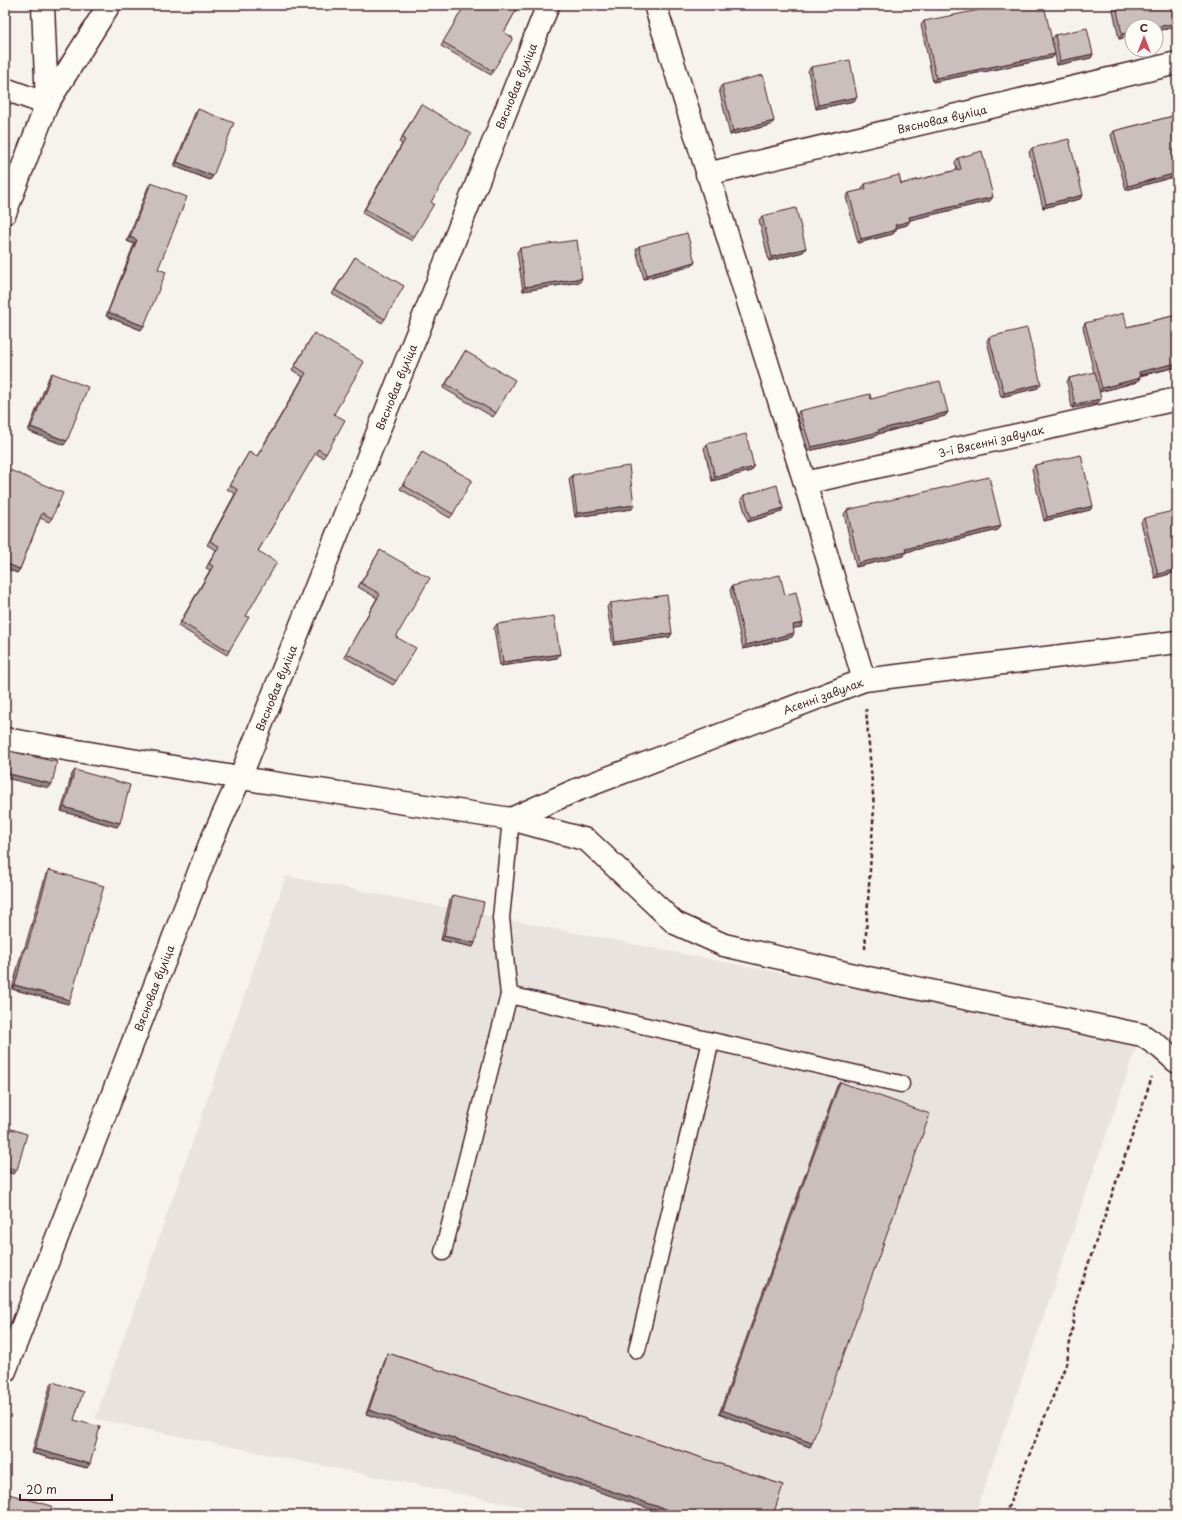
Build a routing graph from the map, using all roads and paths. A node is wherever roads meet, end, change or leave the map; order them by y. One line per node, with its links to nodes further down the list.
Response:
1 (44, 5): 7 (street)
2 (109, 5): 7 (street)
3 (548, 5): 15 (street, Вясновая вуліца)
4 (655, 5): 8 (street)
5 (1177, 63): 8 (street, Вясновая вуліца)
6 (5, 89): 7 (street)
7 (47, 104): 9 (street)
8 (707, 174): 11 (street)
9 (5, 212)
10 (1177, 399): 11 (street, 3-і Вясенні завулак)
11 (805, 483): 13 (street)
12 (1177, 642): 13 (street, Асенні завулак)
13 (864, 680): 16 (street, Асенні завулак); 17 (path)
14 (5, 739): 15 (street)
15 (240, 778): 16 (street); 25 (street, Вясновая вуліца)
16 (511, 819): 17 (street); 18 (lane)
17 (863, 977): 20 (street)
18 (509, 995): 19 (lane); 23 (lane)
19 (711, 1041): 22 (lane); 24 (lane)
20 (1161, 1048): 21 (street); 26 (path)
21 (1177, 1062)
22 (901, 1084)
23 (443, 1252)
24 (637, 1350)
25 (5, 1371)
26 (1006, 1515)

